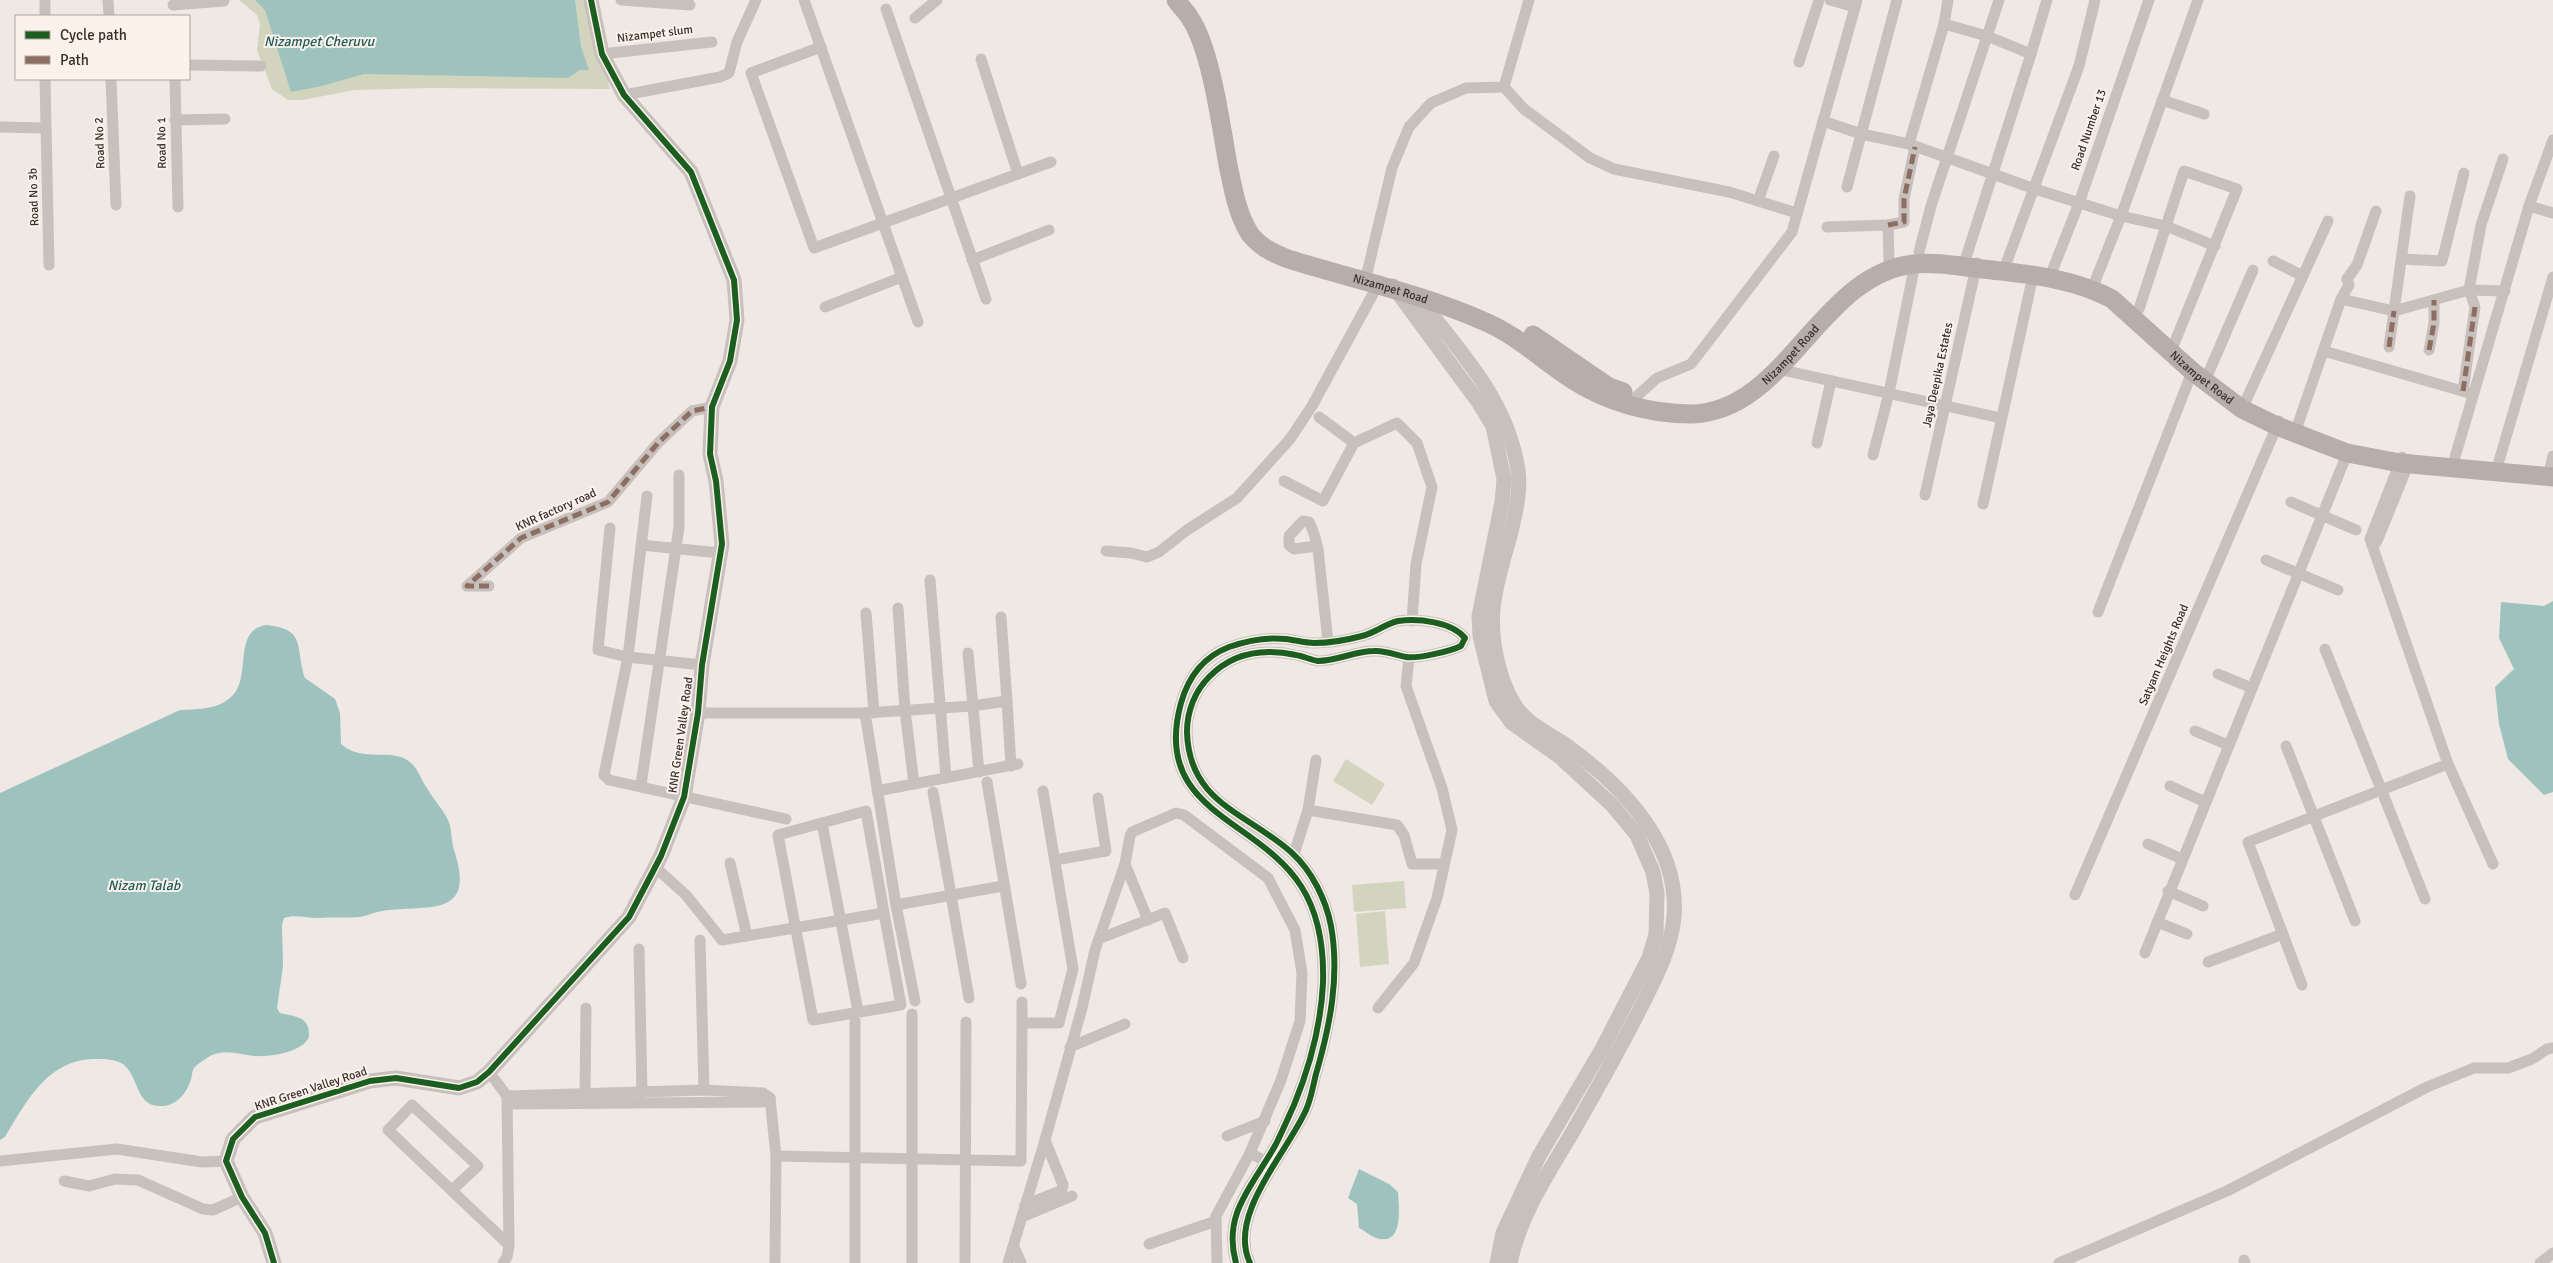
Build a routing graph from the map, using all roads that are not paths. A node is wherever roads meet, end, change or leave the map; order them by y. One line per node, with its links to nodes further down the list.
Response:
1 (45, 0): 25 (street)
2 (108, 0): 26 (street)
3 (591, 0): 32 (street, KNR Green Valley Road)
4 (621, 0): 22 (street)
5 (756, 0): 42 (street)
6 (804, 0): 31 (street)
7 (937, 0): 27 (street)
8 (1176, 0): 93 (main road, Nizampet Road)
9 (1190, 0): 93 (main road, Nizampet Road)
10 (1529, 0): 41 (street)
11 (1819, 0): 35 (street)
12 (1830, 0): 21 (street)
13 (1897, 0): 50 (street)
14 (1948, 0): 28 (street)
15 (1998, 0): 29 (street)
16 (2047, 0): 33 (street, Jaya Deepika Estates)
17 (2095, 0): 61 (street)
18 (2149, 0): 65 (street, Road Number 13)
19 (2198, 0): 43 (street)
20 (224, 1): 23 (street)
21 (1856, 4): 47 (street)
22 (690, 5)
23 (173, 7)
24 (886, 9): 63 (street)
25 (45, 15)
26 (108, 15)
27 (915, 18)
28 (1944, 24): 29 (street); 52 (street)
29 (1987, 36): 33 (street); 54 (street)
30 (712, 42): 32 (street, Nizampet slum)
31 (821, 47): 74 (street); 74 (street)
32 (602, 54): 42 (street, KNR Green Valley Road)
33 (2032, 54): 59 (street, Jaya Deepika Estates)
34 (981, 59): 58 (street)
35 (1799, 62)
36 (190, 66): 37 (street)
37 (261, 66)
38 (45, 80): 49 (street, Road No 3b)
39 (111, 80): 66 (street, Road No 2)
40 (174, 80): 46 (street, Road No 1)
41 (1504, 87): 64 (street); 93 (street)
42 (624, 95): 119 (street, KNR Green Valley Road)
43 (2162, 100): 44 (street); 72 (street)
44 (2204, 114)
45 (225, 119): 46 (street)
46 (176, 120): 68 (street, Road No 1)
47 (1823, 121): 50 (street); 70 (street)
48 (0, 127): 49 (street)
49 (45, 128): 86 (street, Road No 3b)
50 (1862, 134): 52 (street); 60 (street)
51 (2553, 140): 67 (street)
52 (1912, 145): 54 (street); 75 (street)
53 (1774, 156): 64 (street)
54 (1947, 158): 59 (street); 80 (street)
55 (2503, 159): 95 (street)
56 (1051, 162): 58 (street)
57 (2464, 173): 81 (street)
58 (1018, 174): 63 (street)
59 (1993, 174): 61 (street); 85 (street, Jaya Deepika Estates)
60 (1847, 187)
61 (2035, 189): 65 (street); 87 (street)
62 (2410, 196): 81 (street)
63 (951, 198): 74 (street); 82 (street)
64 (1758, 201): 70 (street)
65 (2079, 203): 72 (street); 89 (street, Road Number 13)
66 (116, 205)
67 (2529, 206): 71 (street); 96 (street)
68 (178, 207)
69 (2376, 211): 98 (street, Satyam Heights Road)
70 (1797, 213): 116 (street)
71 (2553, 213)
72 (2121, 216): 77 (street); 94 (street)
73 (2328, 221): 90 (street)
74 (883, 223): 91 (street)
75 (1888, 225): 76 (street); 83 (street)
76 (1827, 226)
77 (2166, 226): 79 (street); 79 (street); 101 (street)
78 (1049, 230): 82 (street)
79 (2215, 246): 106 (street)
80 (1917, 258): 83 (main road, Nizampet Road); 85 (main road, Nizampet Road); 110 (main road, Nizampet Road); 114 (street)
81 (2402, 259): 102 (street)
82 (972, 260): 97 (street)
83 (1889, 261): 116 (main road, Nizampet Road)
84 (2273, 261): 90 (street)
85 (1970, 264): 87 (main road, Nizampet Road); 118 (street, Jaya Deepika Estates)
86 (49, 265)
87 (2004, 268): 89 (main road, Nizampet Road)
88 (2253, 270): 111 (street)
89 (2042, 274): 94 (main road, Nizampet Road); 121 (street, Road Number 13)
90 (2303, 276): 117 (street)
91 (902, 277): 100 (street); 103 (street)
92 (2553, 277): 129 (street)
93 (1391, 285): 104 (street); 105 (street); 110 (main road, Nizampet Road); 116 (main road, Nizampet Road); 143 (street)
94 (2094, 285): 101 (main road, Nizampet Road); 111 (main road, Nizampet Road)
95 (2470, 290): 96 (street); 99 (street); 113 (street)
96 (2505, 291): 115 (street)
97 (986, 299)
98 (2341, 299): 102 (street); 109 (street, Satyam Heights Road)
99 (2434, 300): 102 (street); 108 (street)
100 (825, 307)
101 (2138, 309): 106 (main road, Nizampet Road)
102 (2394, 311): 107 (street)
103 (918, 322)
104 (1437, 322): 105 (street); 156 (street)
105 (1421, 325): 156 (street)
106 (2174, 344): 111 (main road, Nizampet Road)
107 (2389, 347)
108 (2429, 350)
109 (2324, 351): 113 (street); 122 (street, Satyam Heights Road)
110 (1778, 369): 112 (street)
111 (2201, 373): 117 (main road, Nizampet Road); 151 (street)
112 (1831, 381): 114 (street); 124 (street)
113 (2463, 391): 115 (street)
114 (1889, 393): 118 (street); 126 (street)
115 (2475, 395): 127 (street)
116 (1637, 396)
117 (2244, 405): 122 (main road, Nizampet Road)
118 (1945, 406): 121 (street); 133 (street, Jaya Deepika Estates)
119 (712, 407): 144 (street, KNR Green Valley Road); 148 (street, KNR factory road)
120 (1319, 417): 123 (street)
121 (2001, 418): 136 (street, Road Number 13)
122 (2287, 426): 125 (main road, Nizampet Road); 212 (street, Satyam Heights Road)
123 (1354, 443): 132 (street); 154 (street)
124 (1817, 443)
125 (2349, 449): 128 (main road, Nizampet Road); 137 (street)
126 (1873, 455)
127 (2455, 457): 128 (main road, Nizampet Road); 129 (main road, Nizampet Road)
128 (2406, 459): 130 (main road, Nizampet Road); 177 (street)
129 (2499, 461): 130 (main road, Nizampet Road)
130 (2552, 467)
131 (678, 474): 142 (street)
132 (1284, 481)
133 (1926, 495)
134 (647, 496): 140 (street)
135 (2291, 502): 137 (street)
136 (1983, 504)
137 (2322, 516): 139 (street); 146 (street)
138 (610, 528): 161 (street)
139 (2356, 530)
140 (641, 546): 142 (street); 161 (street)
141 (1317, 546): 157 (street)
142 (676, 549): 144 (street); 163 (street)
143 (1106, 552)
144 (720, 554): 164 (street, KNR Green Valley Road)
145 (2266, 560): 146 (street)
146 (2298, 574): 149 (street); 166 (street)
147 (930, 580): 169 (street)
148 (489, 586)
149 (2338, 590)
150 (898, 608): 170 (street)
151 (2098, 612)
152 (866, 613): 172 (street)
153 (1002, 617): 167 (street)
154 (1412, 621): 155 (street); 156 (street)
155 (1371, 634): 157 (street); 159 (street)
156 (1480, 637): 162 (street); 286 (street); 287 (street)
157 (1328, 642): 195 (street)
158 (2325, 649): 184 (street)
159 (1375, 650): 162 (street); 199 (street)
160 (968, 653): 168 (street)
161 (628, 657): 163 (street); 182 (street)
162 (1409, 658): 205 (street)
163 (660, 661): 164 (street); 182 (street)
164 (702, 665): 171 (street, KNR Green Valley Road)
165 (2218, 674): 166 (street)
166 (2252, 688): 174 (street)
167 (1007, 701): 168 (street); 178 (street)
168 (972, 706): 169 (street); 178 (street)
169 (938, 708): 170 (street); 179 (street)
170 (905, 710): 172 (street); 181 (street)
171 (698, 713): 172 (street); 188 (street, KNR Green Valley Road)
172 (869, 713): 185 (street)
173 (2195, 731): 174 (street)
174 (2228, 745): 190 (street)
175 (2286, 746): 192 (street)
176 (1316, 760): 191 (street)
177 (2448, 764): 184 (street); 206 (street)
178 (979, 772): 179 (street)
179 (946, 778): 181 (street)
180 (987, 782): 210 (street)
181 (914, 784): 185 (street)
182 (640, 786): 188 (street)
183 (2170, 786): 190 (street)
184 (2381, 790): 192 (street); 214 (street)
185 (877, 791): 215 (street)
186 (1043, 791): 202 (street)
187 (933, 792): 213 (street)
188 (684, 797): 193 (street); 208 (street, KNR Green Valley Road)
189 (1098, 798): 202 (street)
190 (2205, 802): 201 (street)
191 (1308, 810): 199 (street); 205 (street)
192 (2314, 816): 220 (street); 224 (street)
193 (786, 819)
194 (822, 823): 217 (street); 218 (street); 222 (street)
195 (1237, 829): 196 (street); 198 (street)
196 (1254, 840): 200 (street); 209 (street)
197 (2148, 844): 201 (street)
198 (1226, 847): 200 (street); 204 (street)
199 (1294, 854): 207 (street)
200 (1242, 859): 252 (street)
201 (2182, 859): 211 (street)
202 (1056, 860): 242 (street)
203 (730, 863): 225 (street)
204 (1125, 864): 219 (street); 226 (street)
205 (1444, 864): 238 (street)
206 (2493, 864)
207 (1303, 866): 209 (street); 257 (street)
208 (655, 867): 225 (street); 246 (street, KNR Green Valley Road)
209 (1292, 875): 257 (street)
210 (1003, 886): 213 (street); 232 (street)
211 (2168, 891): 216 (street); 221 (street)
212 (2075, 895)
213 (950, 896): 215 (street); 234 (street)
214 (2425, 899)
215 (896, 905): 235 (street)
216 (2203, 906)
217 (884, 913): 218 (street); 240 (street)
218 (841, 920): 222 (street); 240 (street)
219 (1148, 920): 226 (street); 230 (street)
220 (2355, 921)
221 (2156, 922): 223 (street); 229 (street)
222 (796, 928): 225 (street); 240 (street)
223 (2187, 934)
224 (2283, 934): 231 (street); 233 (street)
225 (747, 936)
226 (1101, 938): 244 (street)
227 (700, 940): 247 (street)
228 (639, 949): 248 (street)
229 (2144, 953)
230 (1183, 958)
231 (2208, 962)
232 (1021, 984)
233 (2302, 985)
234 (969, 998)
235 (915, 1001)
236 (1022, 1002): 242 (street)
237 (586, 1008): 249 (street)
238 (1378, 1008)
239 (912, 1014): 260 (street)
240 (856, 1016): 259 (street)
241 (966, 1022): 261 (street)
242 (1022, 1023): 261 (street)
243 (1125, 1024): 244 (street)
244 (1070, 1047): 255 (street)
245 (2553, 1048): 288 (street)
246 (489, 1072): 251 (street); 262 (street, KNR Green Valley Road)
247 (704, 1090): 248 (street); 250 (street)
248 (642, 1092): 249 (street)
249 (585, 1095): 251 (street)
250 (770, 1098): 251 (street); 258 (street)
251 (508, 1100): 272 (street)
252 (1265, 1121): 253 (street); 254 (street)
253 (1227, 1136)
254 (1258, 1136): 256 (street); 257 (street)
255 (1046, 1140): 268 (street); 268 (street)
256 (1250, 1153): 257 (street); 270 (street)
257 (1273, 1153): 284 (street); 285 (street)
258 (776, 1156): 259 (street); 277 (street)
259 (856, 1157): 260 (street); 278 (street)
260 (913, 1158): 261 (street); 279 (street)
261 (965, 1159): 280 (street)
262 (226, 1160): 263 (street); 267 (street)
263 (0, 1161)
264 (64, 1180): 267 (street)
265 (452, 1190): 265 (street); 272 (street)
266 (1072, 1196): 269 (street)
267 (242, 1197): 275 (street)
268 (1025, 1205): 269 (street)
269 (1022, 1217): 273 (street)
270 (1216, 1221): 271 (street); 283 (street)
271 (1149, 1244)
272 (509, 1245): 276 (street)
273 (1014, 1247): 281 (street); 282 (street)
274 (2553, 1252): 289 (street)
275 (274, 1263)
276 (503, 1263)
277 (775, 1263)
278 (855, 1263)
279 (912, 1263)
280 (965, 1263)
281 (1008, 1263)
282 (1021, 1263)
283 (1217, 1263)
284 (1236, 1263)
285 (1250, 1263)
286 (1497, 1263)
287 (1510, 1263)
288 (2059, 1263)
289 (2540, 1263)

